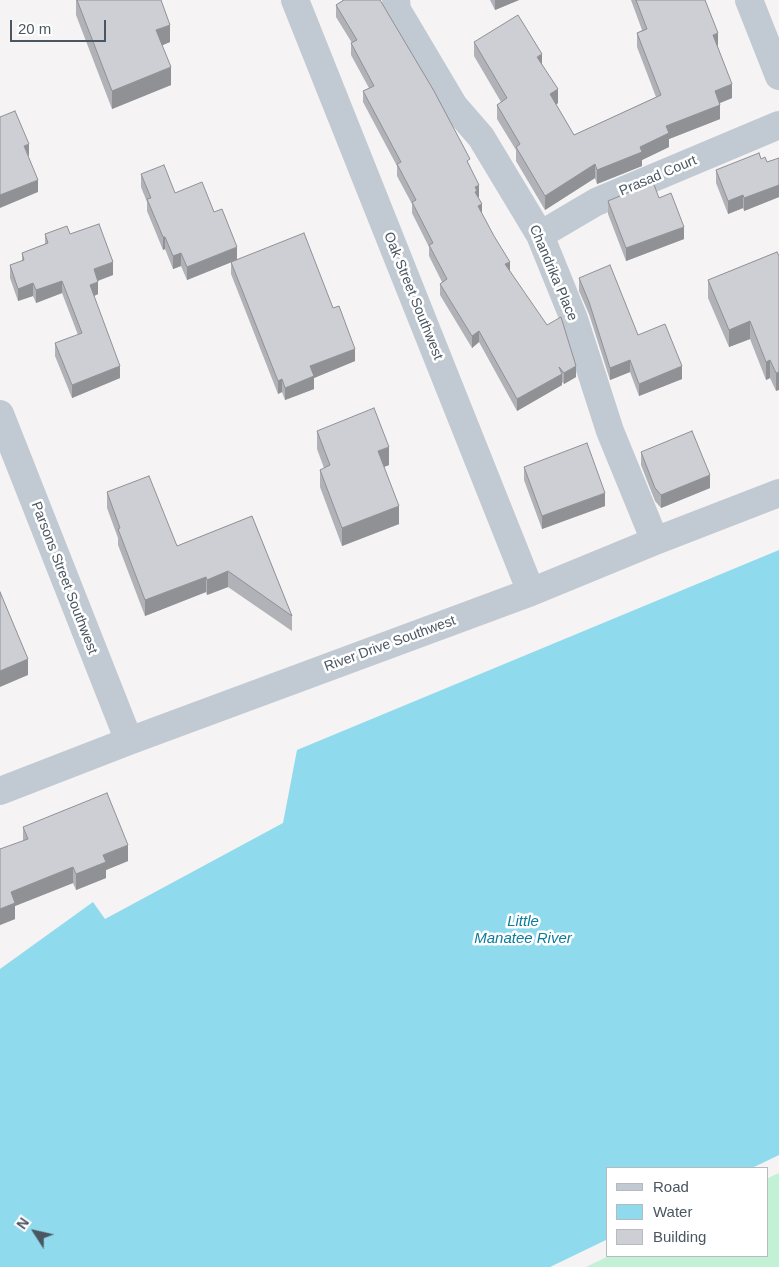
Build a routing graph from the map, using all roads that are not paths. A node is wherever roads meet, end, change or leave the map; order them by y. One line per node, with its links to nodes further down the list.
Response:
1 (295, 0): 10 (street, Oak Street Southwest)
2 (396, 0): 6 (street, Chandrika Place)
3 (749, 0): 4 (street)
4 (779, 76)
5 (779, 125): 6 (street, Prasad Court)
6 (540, 235): 9 (street, Chandrika Place)
7 (0, 414): 11 (street, Parsons Street Southwest)
8 (779, 493): 9 (street, River Drive Southwest)
9 (655, 541): 10 (street, River Drive Southwest)
10 (531, 592): 11 (street, River Drive Southwest)
11 (129, 741): 12 (street, River Drive Southwest)
12 (0, 791)

